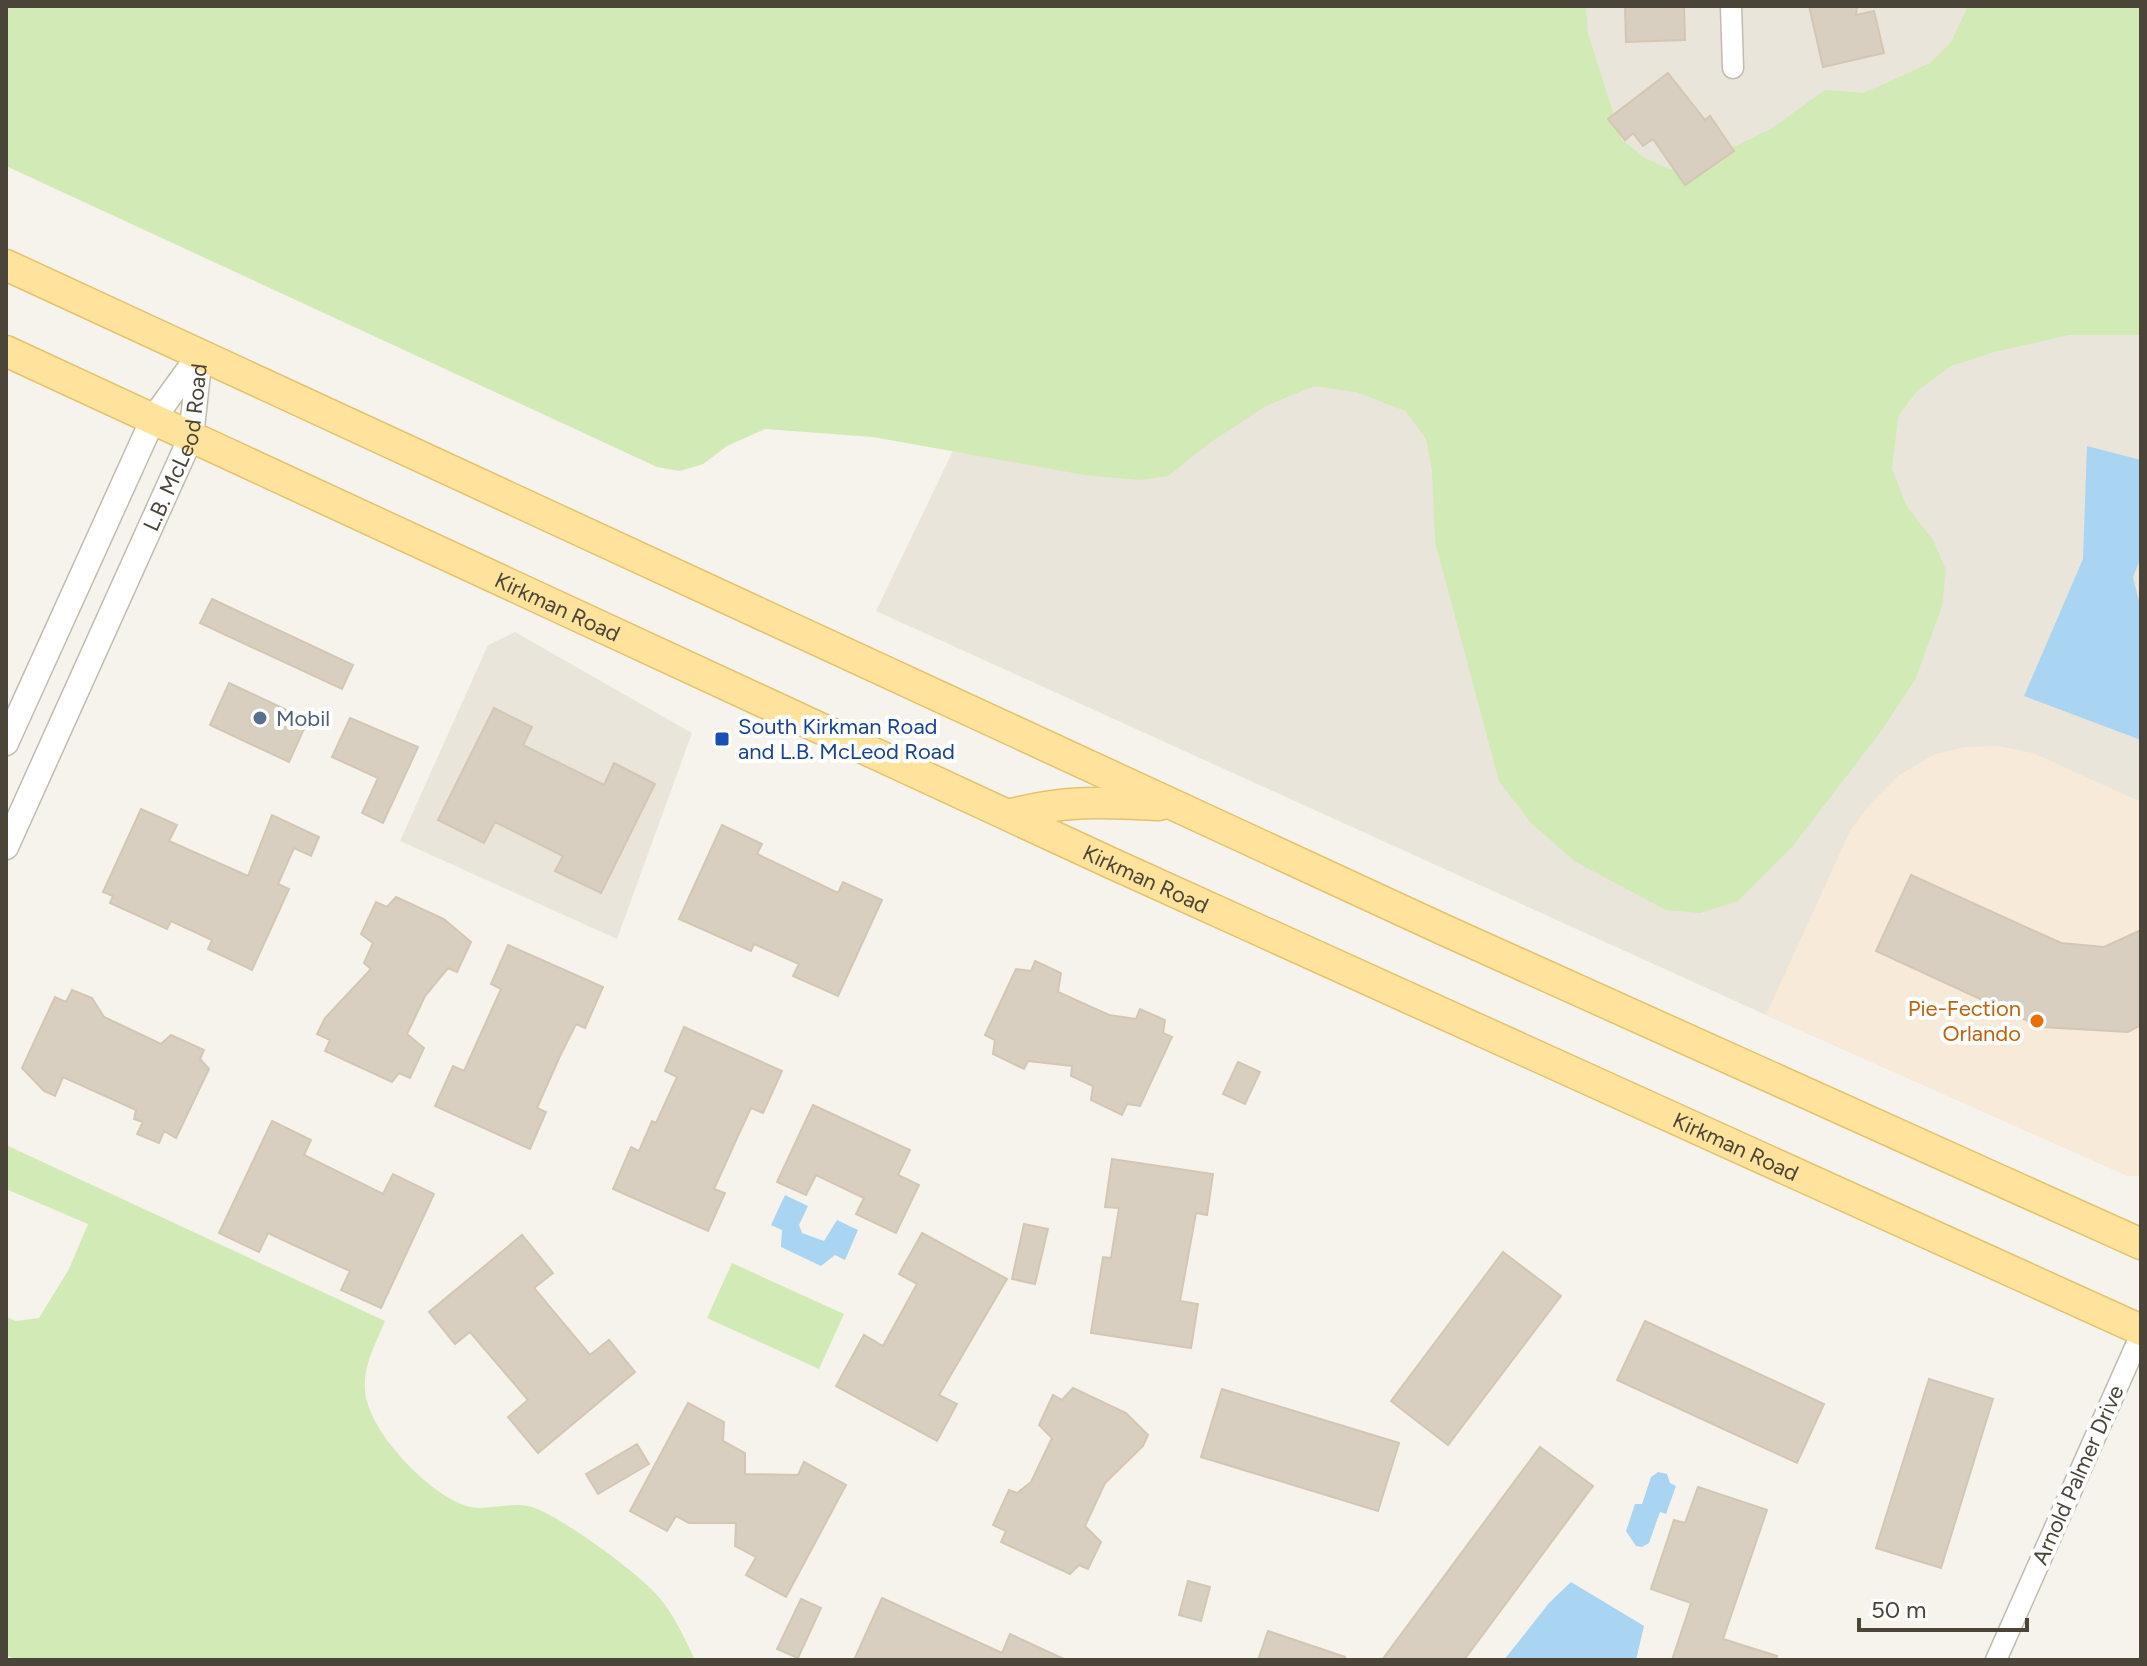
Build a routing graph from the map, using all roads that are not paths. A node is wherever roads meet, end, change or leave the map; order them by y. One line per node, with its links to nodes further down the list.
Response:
1 (1731, 6): 2 (street)
2 (1733, 68)
3 (6, 265): 5 (main road)
4 (6, 351): 6 (main road, Kirkman Road)
5 (200, 355): 6 (street, L.B. McLeod Road); 7 (street, L.B. McLeod Road); 9 (main road)
6 (153, 419): 7 (main road, Kirkman Road); 8 (street, L.B. McLeod Road)
7 (191, 437): 10 (main road, Kirkman Road); 11 (street, L.B. McLeod Road)
8 (6, 743)
9 (1177, 806): 10 (main road); 12 (main road)
10 (1008, 815): 13 (main road, Kirkman Road)
11 (6, 847)
12 (2141, 1244)
13 (2141, 1332): 14 (street, Arnold Palmer Drive)
14 (1996, 1660)

